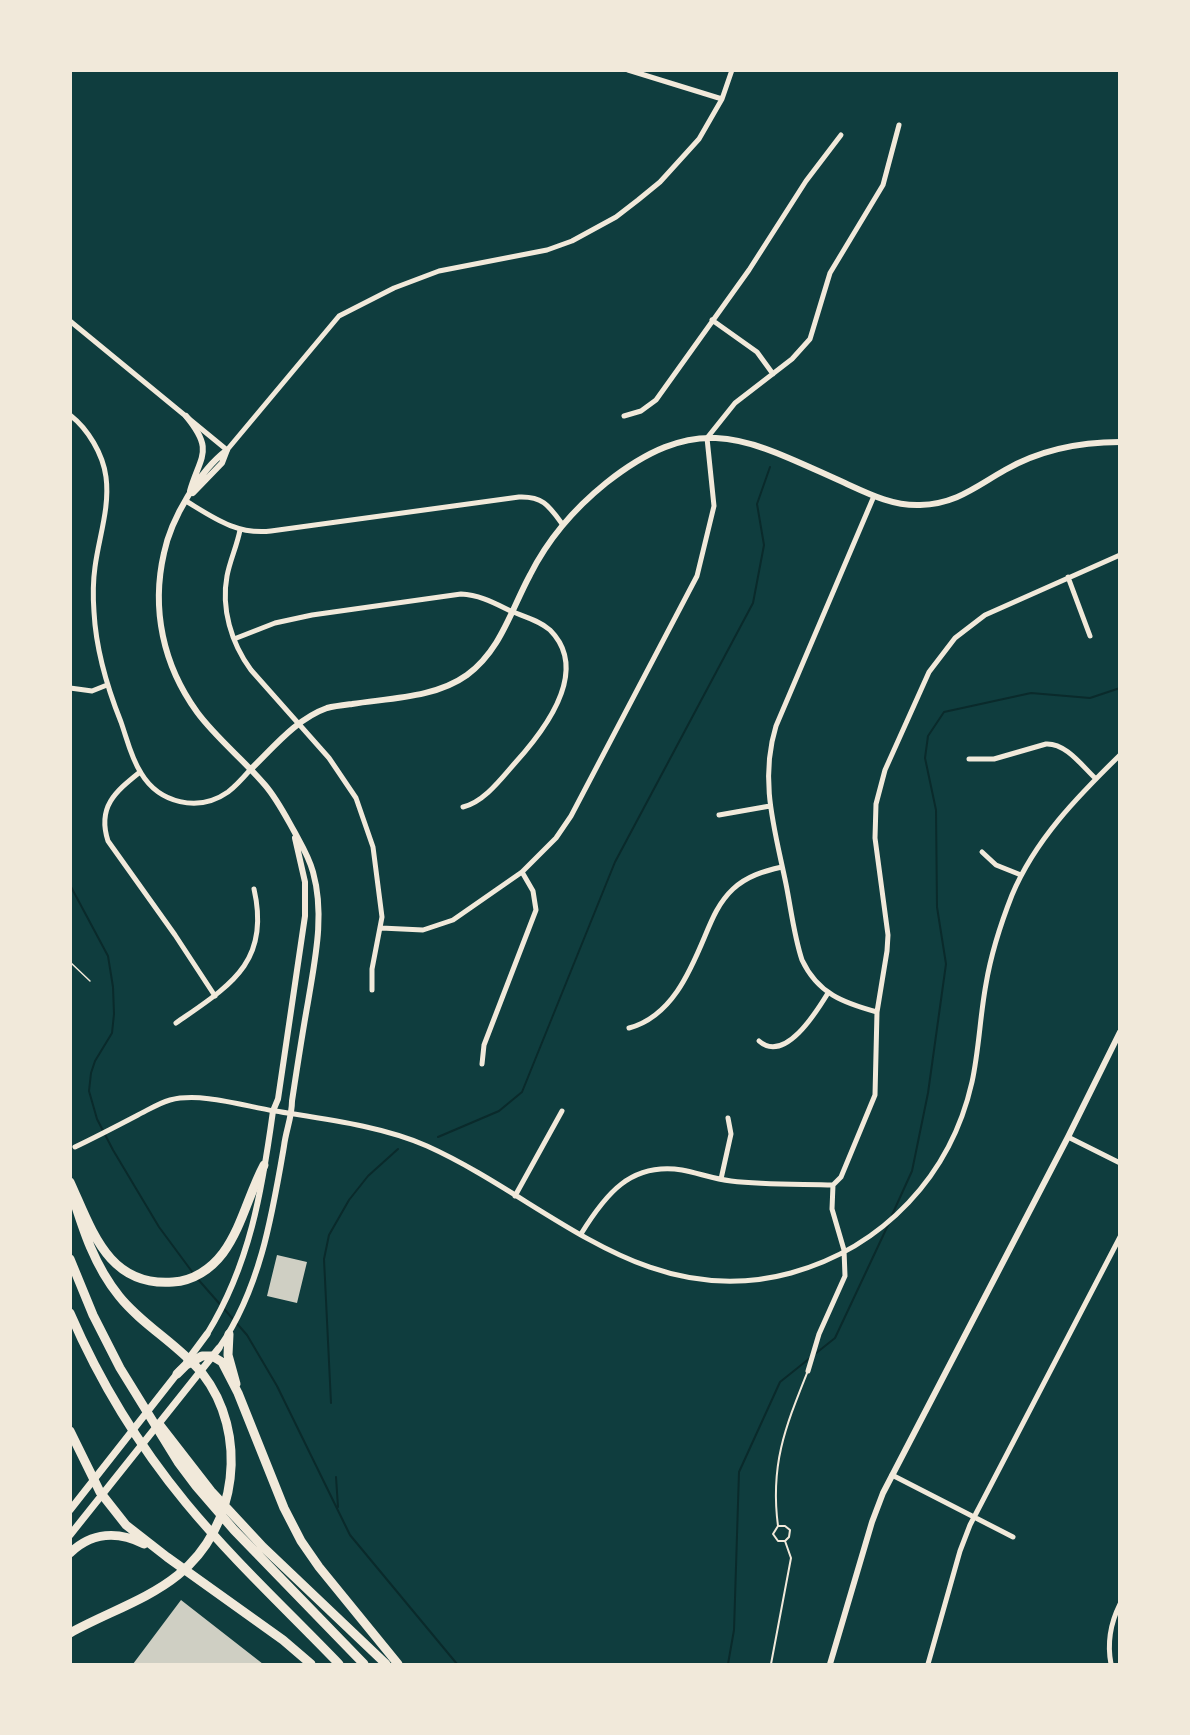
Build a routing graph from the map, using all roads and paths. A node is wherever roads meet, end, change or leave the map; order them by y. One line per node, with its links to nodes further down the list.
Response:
1 (628, 70): 3 (street)
2 (732, 70): 3 (street)
3 (722, 99): 14 (street)
4 (899, 124): 8 (street)
5 (841, 135): 6 (street)
6 (712, 320): 8 (street); 11 (street)
7 (70, 321): 10 (street)
8 (773, 374): 12 (street)
9 (70, 415): 24 (street)
10 (186, 416): 14 (street); 16 (street)
11 (624, 416)
12 (707, 438): 15 (street); 17 (street); 38 (street)
13 (1119, 442): 15 (street)
14 (227, 450): 16 (street)
15 (874, 496): 32 (street)
16 (187, 499): 18 (street); 29 (street)
17 (563, 525): 18 (street); 21 (street)
18 (240, 530): 23 (street)
19 (1119, 555): 20 (street)
20 (1068, 577): 22 (street); 47 (street)
21 (512, 611): 23 (street); 26 (street); 33 (street)
22 (1090, 636)
23 (234, 639): 26 (street)
24 (107, 685): 25 (street); 30 (street)
25 (70, 688)
26 (299, 723): 29 (street); 41 (street)
27 (1119, 756): 31 (street)
28 (969, 759): 31 (street)
29 (250, 770): 30 (street); 35 (street)
30 (140, 772): 46 (street)
31 (1095, 779): 39 (street)
32 (770, 806): 34 (street); 37 (street)
33 (463, 807)
34 (719, 816)
35 (293, 830): 53 (street); 55 (street)
36 (982, 852): 39 (street)
37 (782, 867): 45 (street); 49 (street)
38 (522, 872): 41 (street); 52 (street)
39 (1021, 875): 68 (street)
40 (254, 889): 46 (street)
41 (381, 928): 44 (street)
42 (70, 962): 43 (path)
43 (90, 981)
44 (372, 990)
45 (828, 993): 47 (street); 51 (street)
46 (215, 996): 48 (street)
47 (877, 1012): 63 (street)
48 (176, 1023)
49 (629, 1028)
50 (1119, 1032): 57 (street)
51 (759, 1041)
52 (482, 1064)
53 (273, 1111): 55 (street); 58 (street); 60 (street)
54 (562, 1111): 65 (street)
55 (292, 1114): 65 (street); 72 (street)
56 (728, 1118): 61 (street)
57 (1068, 1137): 59 (street); 80 (street)
58 (75, 1147)
59 (1119, 1163)
60 (264, 1165): 62 (highway); 71 (street)
61 (721, 1179): 63 (street); 66 (street)
62 (70, 1182)
63 (832, 1185): 68 (street)
64 (70, 1188): 92 (highway)
65 (515, 1196): 66 (street)
66 (581, 1234): 68 (street)
67 (1119, 1237): 84 (street)
68 (844, 1250): 75 (street)
69 (70, 1259): 78 (highway)
70 (70, 1312): 94 (highway)
71 (207, 1334): 76 (main road)
72 (229, 1334): 73 (street); 77 (highway)
73 (219, 1348): 74 (main road)
74 (212, 1356): 76 (highway); 77 (highway); 82 (main road)
75 (808, 1371): 85 (lane)
76 (177, 1374): 81 (main road)
77 (238, 1393): 97 (highway)
78 (142, 1404): 95 (highway); 96 (highway)
79 (70, 1431): 81 (highway)
80 (892, 1475): 84 (street); 99 (street)
81 (94, 1480): 82 (highway); 83 (main road)
82 (102, 1495): 86 (main road); 90 (highway)
83 (70, 1510)
84 (975, 1518): 87 (street); 100 (street)
85 (778, 1526): 88 (lane); 88 (lane)
86 (70, 1535)
87 (1013, 1538)
88 (785, 1541): 98 (lane)
89 (70, 1552): 90 (highway)
90 (167, 1557): 93 (highway)
91 (1119, 1604): 101 (street)
92 (70, 1633)
93 (311, 1665)
94 (339, 1665)
95 (364, 1665)
96 (386, 1665)
97 (398, 1665)
98 (771, 1665)
99 (830, 1665)
100 (928, 1665)
101 (1111, 1665)

